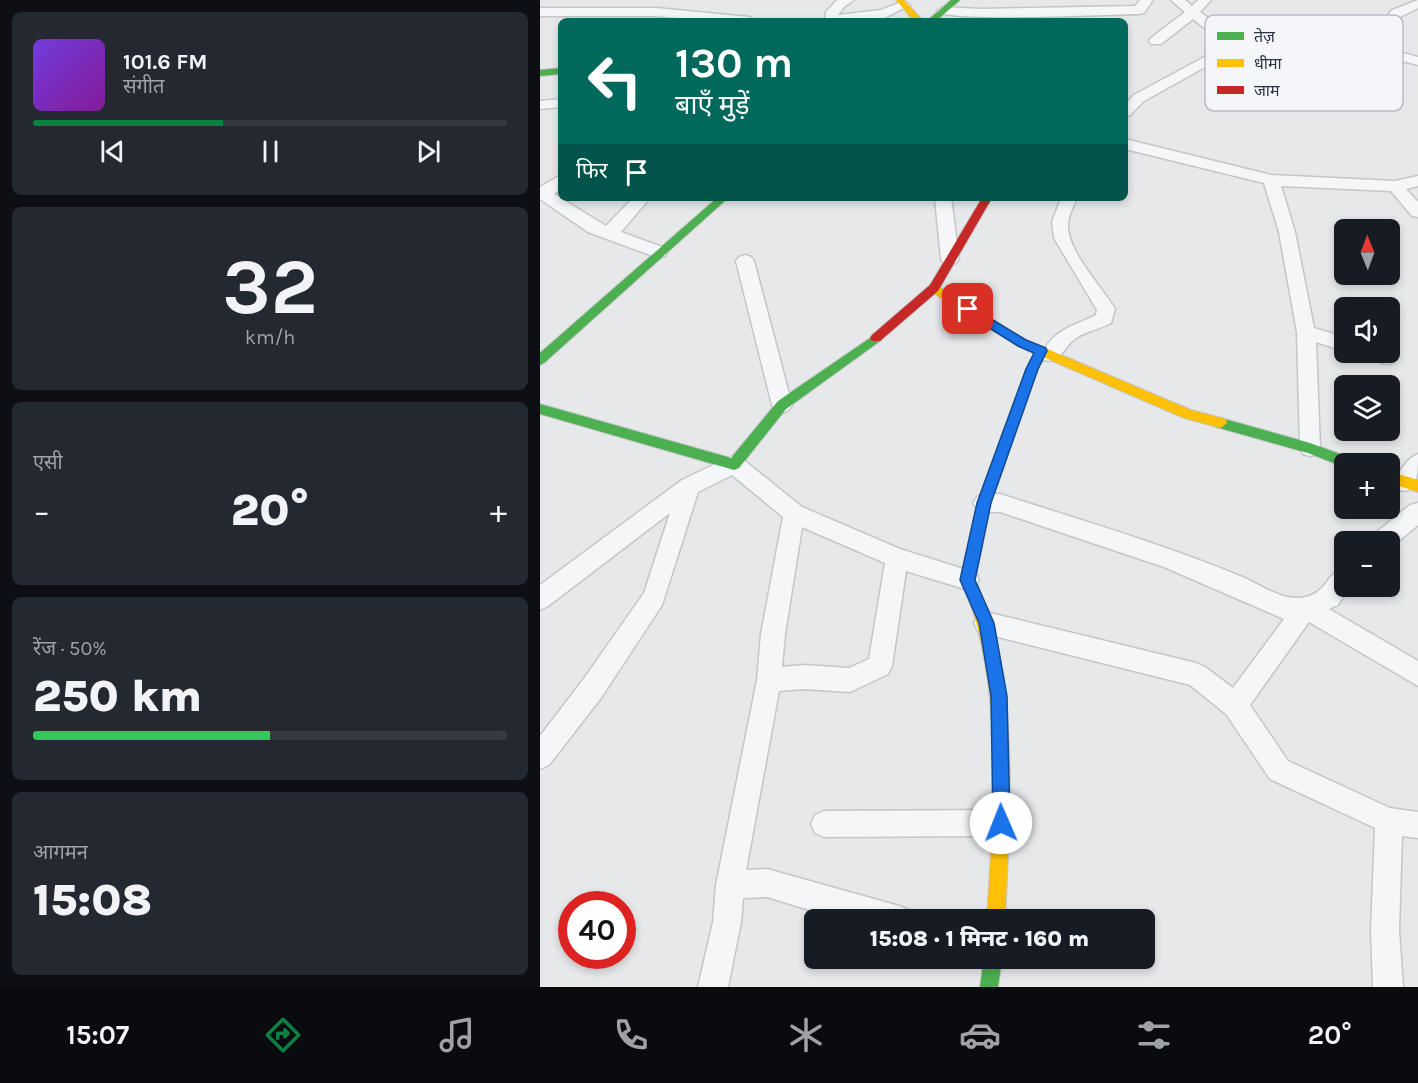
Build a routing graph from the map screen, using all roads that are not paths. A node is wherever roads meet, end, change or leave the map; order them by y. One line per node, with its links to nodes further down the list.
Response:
1 (848, 0): 14 (street)
2 (957, 0): 10 (street)
3 (1147, 0): 8 (street)
4 (1177, 0): 11 (street)
5 (1205, 0): 11 (street)
6 (902, 2): 15 (street); 16 (street)
7 (1418, 3): 12 (street)
8 (1025, 6): 10 (street)
9 (543, 8): 13 (street)
10 (943, 11): 17 (street)
11 (1193, 12): 18 (street); 19 (street)
12 (1394, 15)
13 (718, 18)
14 (833, 18)
15 (850, 18)
16 (916, 18)
17 (935, 18)
18 (1205, 22)
19 (1156, 41)
20 (1403, 57): 22 (street)
21 (1205, 61): 27 (street)
22 (1418, 61)
23 (558, 71): 24 (street)
24 (540, 73)
25 (558, 103): 26 (street)
26 (540, 105)
27 (1128, 109)
28 (1128, 145): 29 (street)
29 (1271, 180): 32 (street); 45 (street)
30 (1418, 181): 32 (street)
31 (558, 182): 33 (street)
32 (1395, 186): 39 (street)
33 (542, 193): 40 (street)
34 (639, 201): 40 (street)
35 (719, 201): 41 (street)
36 (943, 201): 42 (street)
37 (985, 201): 42 (street)
38 (1067, 201): 47 (street)
39 (1418, 212)
40 (609, 234): 41 (street)
41 (659, 252): 48 (street)
42 (950, 259): 44 (street)
43 (745, 261): 49 (street)
44 (934, 288): 47 (street); 49 (street)
45 (1306, 332): 46 (street); 51 (street)
46 (1334, 341)
47 (1045, 353): 51 (street); 57 (street)
48 (540, 360)
49 (782, 405): 54 (street)
50 (540, 408): 54 (street)
51 (1310, 448): 52 (street)
52 (1334, 457)
53 (1418, 463): 55 (street)
54 (734, 464): 56 (street); 59 (street)
55 (1404, 482)
56 (689, 486): 64 (street); 70 (street)
57 (984, 503): 62 (street); 65 (street)
58 (1418, 512): 60 (street)
59 (795, 514): 61 (street); 68 (street)
60 (1395, 531)
61 (897, 558): 62 (street); 68 (street)
62 (968, 580): 66 (street)
63 (1334, 592): 65 (street)
64 (540, 599)
65 (1306, 608): 67 (street); 69 (street)
66 (986, 623): 69 (street); 72 (street)
67 (1418, 674)
68 (769, 680): 75 (street)
69 (1235, 705): 71 (street)
70 (540, 756)
71 (1389, 821): 74 (street); 81 (street)
72 (1001, 823): 73 (street); 77 (street)
73 (824, 824)
74 (1418, 825)
75 (730, 885): 76 (street); 79 (street)
76 (854, 909)
77 (997, 909)
78 (991, 969): 80 (street)
79 (713, 987)
80 (989, 987)
81 (1388, 987)

